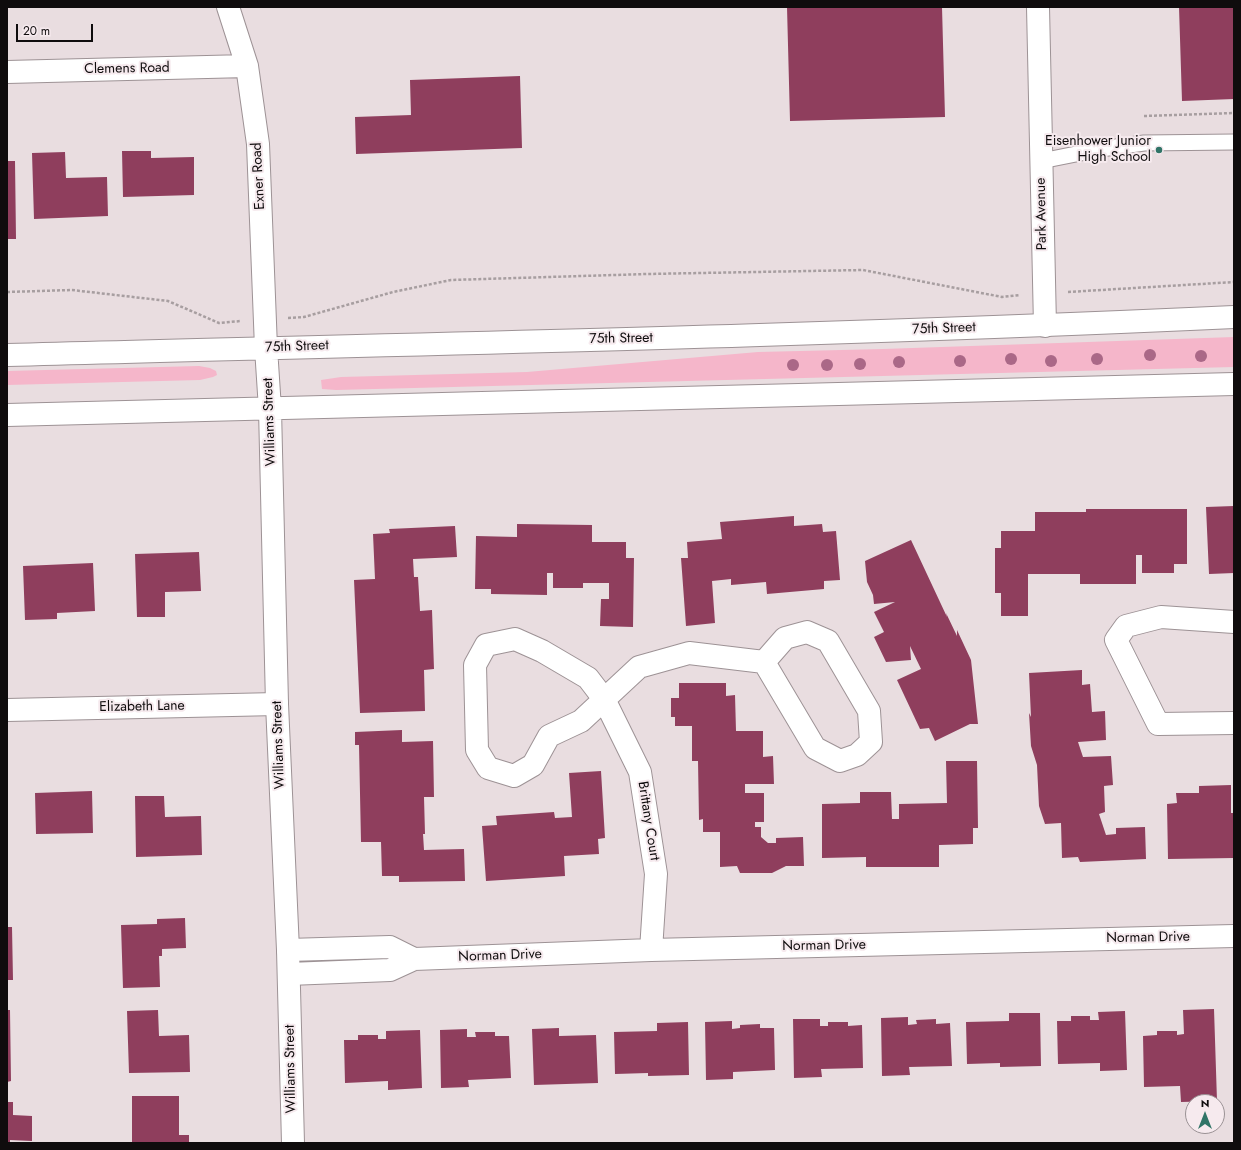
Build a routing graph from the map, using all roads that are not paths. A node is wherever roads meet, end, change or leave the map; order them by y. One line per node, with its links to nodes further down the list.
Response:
1 (228, 7): 3 (street, Exner Road)
2 (1038, 7): 6 (street, Park Avenue)
3 (247, 66): 4 (street, Clemens Road); 9 (street, Exner Road)
4 (7, 72)
5 (1234, 142): 6 (lane)
6 (1041, 161): 8 (street, Park Avenue)
7 (1234, 318): 8 (street, 75th Street)
8 (1045, 326): 9 (street, 75th Street)
9 (266, 348): 10 (street, 75th Street); 12 (street, Williams Street)
10 (7, 355)
11 (1234, 384): 12 (street)
12 (270, 410): 13 (street); 17 (street, Williams Street)
13 (7, 415)
14 (1234, 622): 19 (street)
15 (764, 662): 15 (street); 16 (street)
16 (604, 699): 16 (street, Brittany Court); 22 (street, Brittany Court)
17 (277, 704): 18 (street, Elizabeth Lane); 21 (street, Williams Street)
18 (7, 710)
19 (1234, 723)
20 (1234, 936): 22 (street, Norman Drive)
21 (288, 950): 23 (street, Norman Drive); 24 (street, Williams Street)
22 (651, 950): 23 (street, Norman Drive)
23 (414, 959): 24 (street, Norman Drive)
24 (289, 974): 25 (street, Williams Street)
25 (293, 1143)

